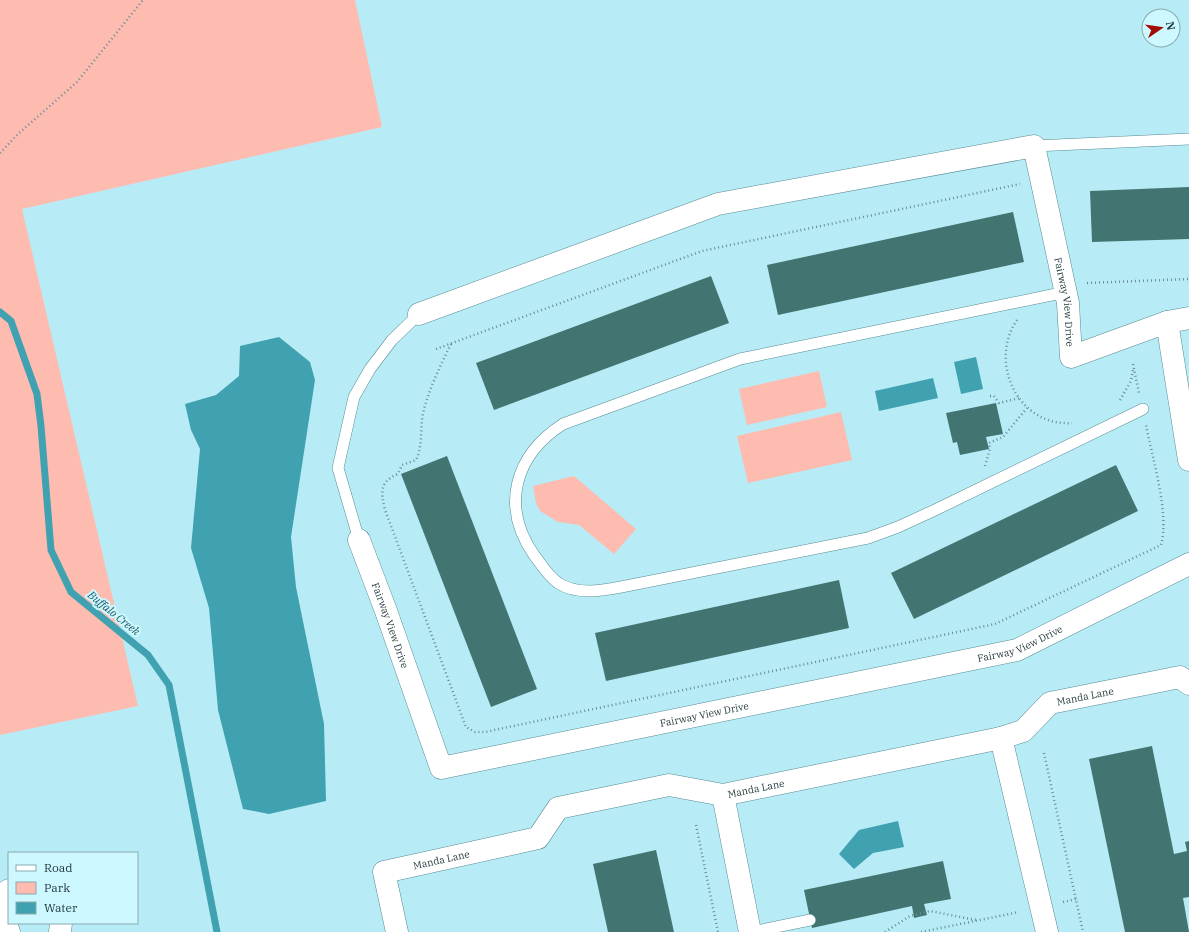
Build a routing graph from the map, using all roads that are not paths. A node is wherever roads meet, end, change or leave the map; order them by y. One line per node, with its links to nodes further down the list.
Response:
1 (1189, 139): 2 (lane)
2 (1034, 146): 3 (street, Fairway View Drive); 4 (street)
3 (1065, 287): 6 (street, Fairway View Drive); 7 (lane)
4 (419, 314): 9 (lane)
5 (1189, 318): 6 (street, Fairway View Drive)
6 (1167, 322): 8 (street)
7 (1143, 409)
8 (1189, 460)
9 (359, 540): 10 (street, Fairway View Drive)
10 (1189, 564)
11 (1189, 684): 12 (street, Manda Lane)
12 (1002, 738): 13 (street, Manda Lane); 19 (street)
13 (723, 795): 17 (street, Manda Lane); 18 (street)
14 (0, 911): 16 (street)
15 (810, 920): 18 (lane)
16 (9, 932)
17 (397, 932)
18 (751, 932)
19 (1047, 932)

